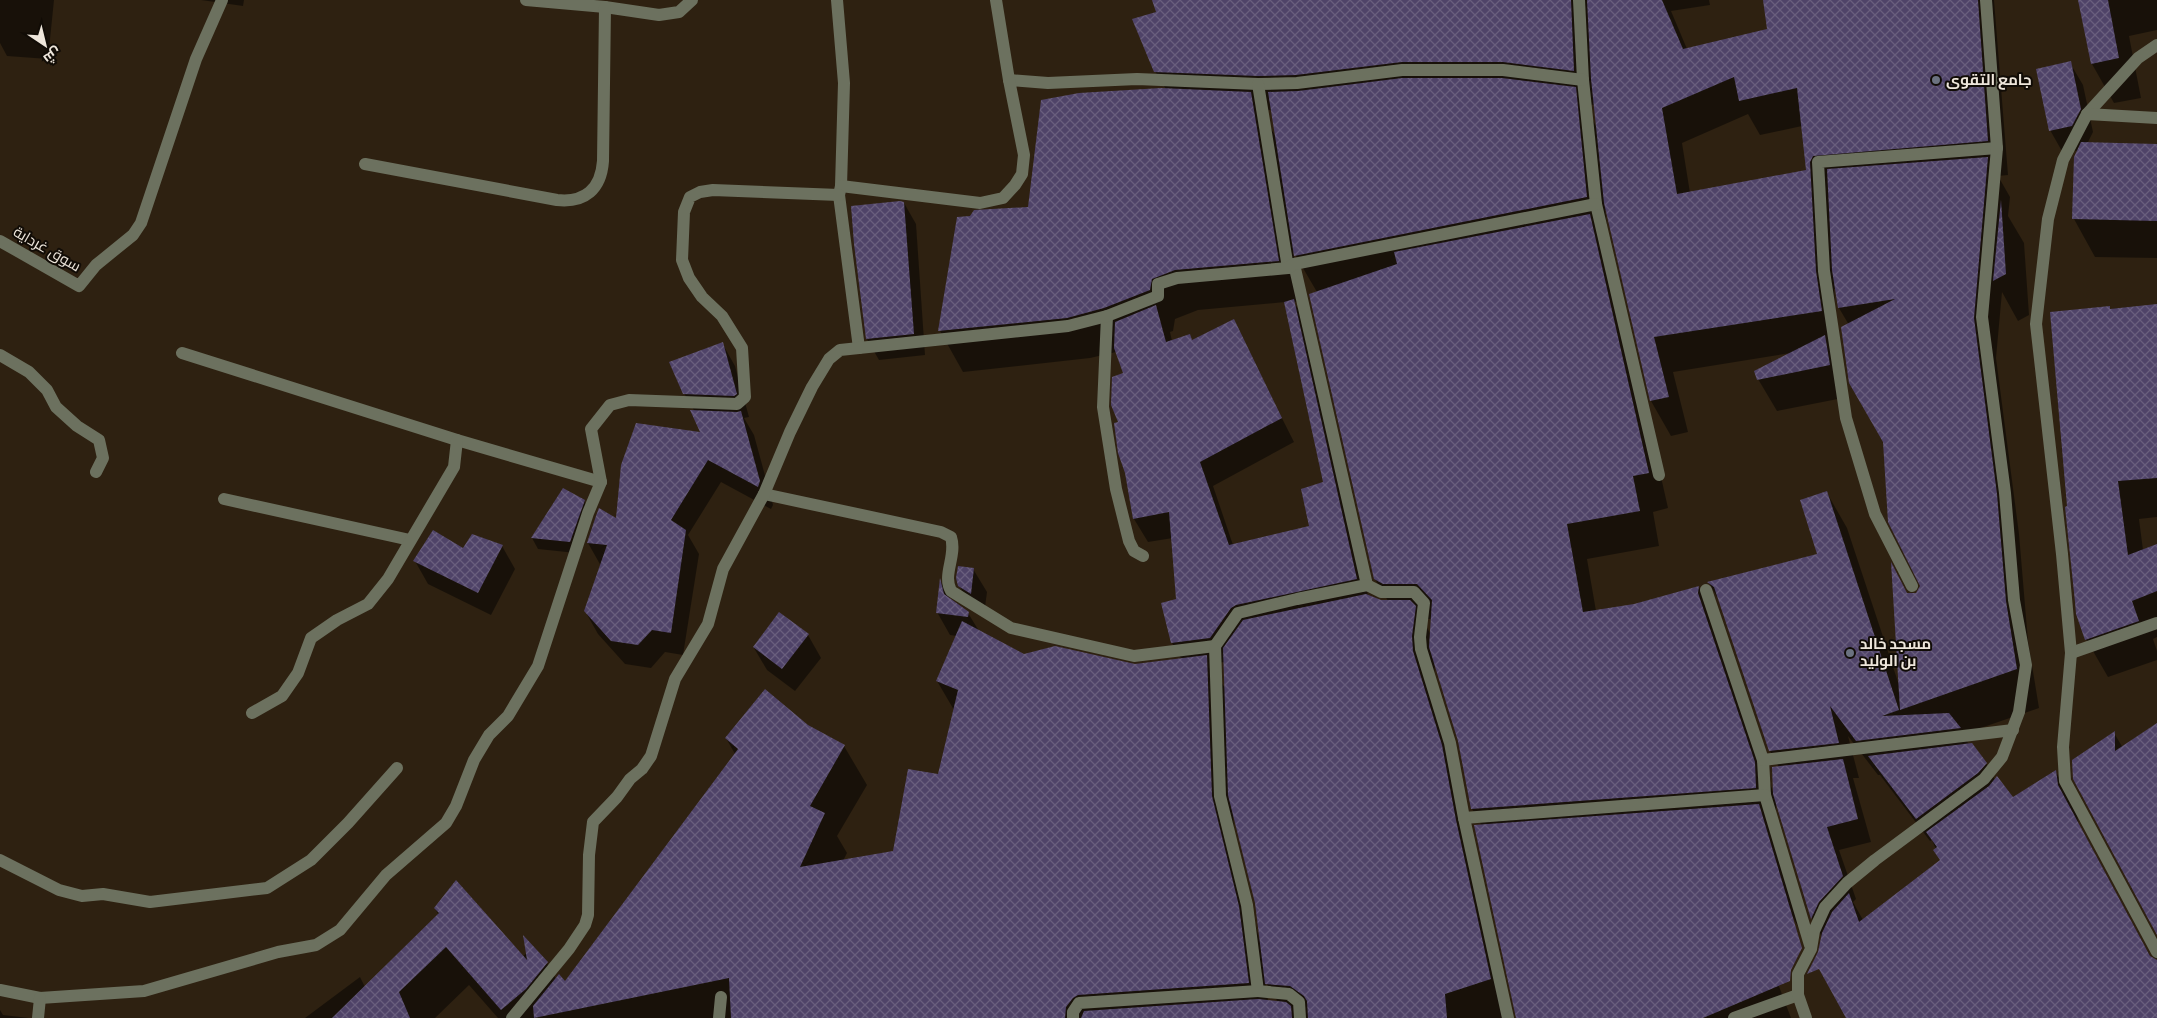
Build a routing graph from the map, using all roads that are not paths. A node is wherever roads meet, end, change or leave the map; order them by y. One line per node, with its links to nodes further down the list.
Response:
1 (222, 0): 19 (street, سوق غرداية)
2 (526, 0): 8 (street)
3 (692, 0): 8 (street)
4 (837, 0): 17 (street)
5 (996, 0): 10 (street)
6 (1579, 0): 11 (street)
7 (1986, 0): 15 (street)
8 (605, 7): 16 (street)
9 (2157, 45): 13 (street)
10 (1009, 80): 12 (street); 17 (street)
11 (1583, 80): 12 (street); 18 (street)
12 (1258, 84): 20 (street)
13 (2087, 114): 14 (street); 38 (street)
14 (2157, 118)
15 (1997, 148): 34 (street); 40 (street)
16 (365, 164)
17 (840, 190): 22 (street); 28 (street)
18 (1596, 204): 20 (street); 27 (street)
19 (0, 241)
20 (1291, 266): 21 (street); 33 (street)
21 (1107, 316): 22 (street); 32 (street)
22 (859, 348): 29 (street)
23 (182, 353): 25 (street)
24 (0, 355): 26 (street)
25 (457, 440): 28 (street); 31 (street)
26 (96, 472)
27 (1659, 475)
28 (601, 482): 52 (street)
29 (764, 494): 37 (street); 53 (street)
30 (224, 499): 31 (street)
31 (410, 540): 39 (street)
32 (1143, 556)
33 (1366, 585): 37 (street); 44 (street)
34 (1912, 586)
35 (1706, 590): 41 (street)
36 (2157, 623): 38 (street)
37 (1215, 646): 49 (street)
38 (2071, 654): 47 (street)
39 (252, 713)
40 (2014, 730): 41 (street); 46 (street)
41 (1763, 760): 43 (street)
42 (398, 768): 45 (street)
43 (1765, 795): 44 (street); 46 (street)
44 (1464, 818): 60 (street)
45 (0, 860)
46 (1811, 949): 50 (street)
47 (2157, 952)
48 (0, 990): 52 (street)
49 (1258, 991): 58 (street); 59 (street)
50 (1798, 995): 61 (street); 62 (street)
51 (721, 997): 57 (street)
52 (40, 998): 54 (street)
53 (523, 1005): 55 (street); 56 (street)
54 (38, 1018)
55 (512, 1018)
56 (526, 1018)
57 (719, 1018)
58 (1073, 1018)
59 (1300, 1018)
60 (1508, 1018)
61 (1734, 1018)
62 (1806, 1018)

